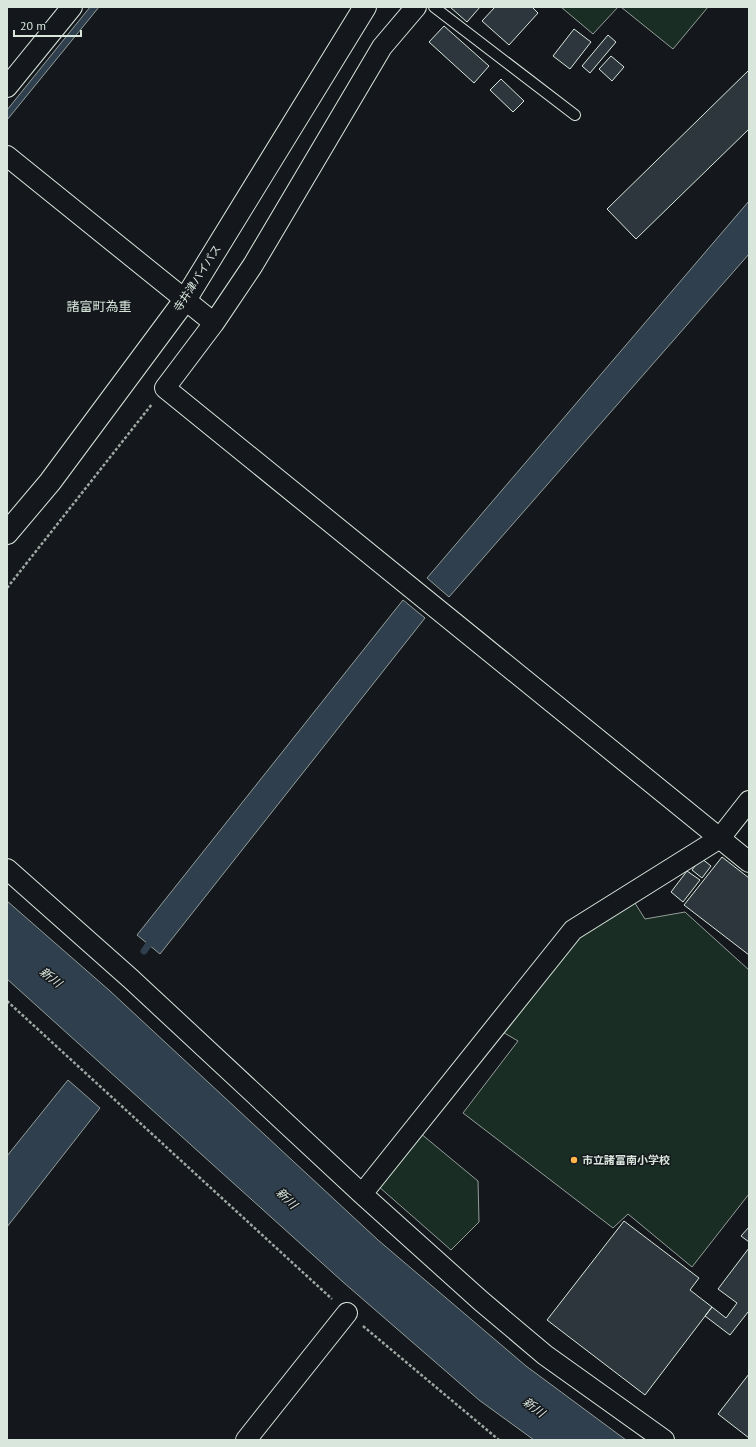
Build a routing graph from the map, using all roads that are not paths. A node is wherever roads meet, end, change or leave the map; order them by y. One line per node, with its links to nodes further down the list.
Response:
1 (72, 7): 5 (street)
2 (365, 7): 8 (highway, 寺井津バイパス)
3 (416, 7): 9 (street)
4 (434, 7): 6 (lane)
5 (7, 88)
6 (575, 115)
7 (7, 156): 8 (street)
8 (185, 300): 9 (street); 10 (highway, 寺井津バイパス)
9 (214, 322): 12 (street)
10 (7, 533)
11 (749, 801): 12 (street)
12 (720, 838): 13 (street); 15 (street)
13 (749, 862)
14 (7, 869): 15 (street)
15 (362, 1194): 18 (street)
16 (347, 1313): 17 (street)
17 (246, 1440)
18 (664, 1440)

